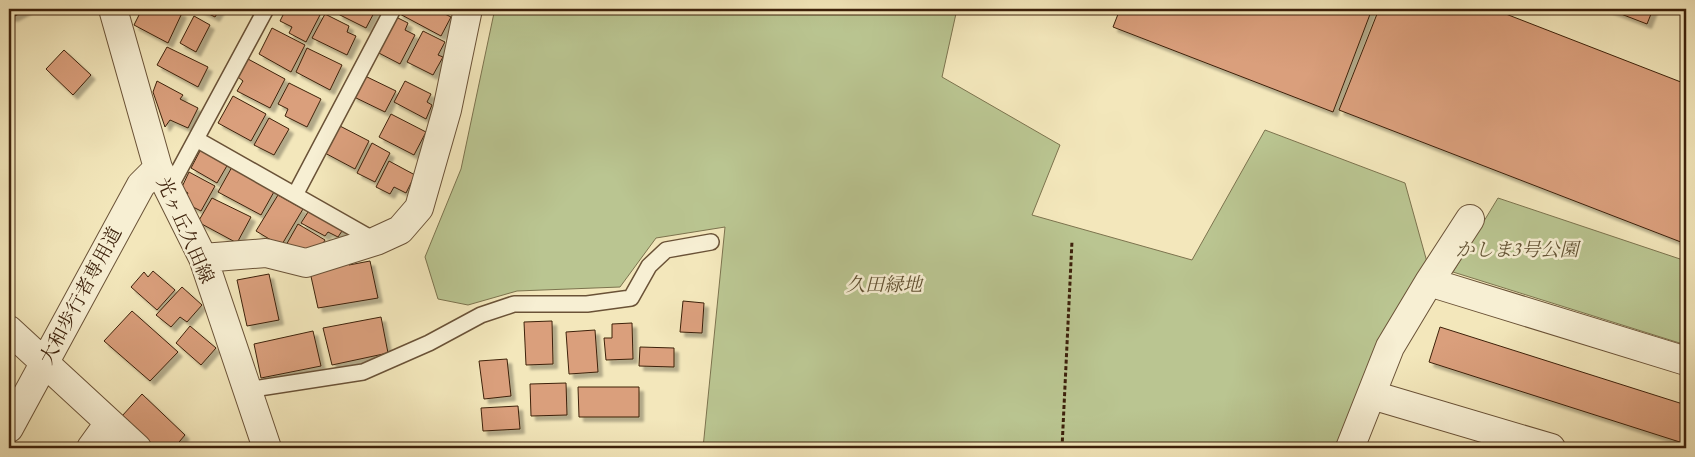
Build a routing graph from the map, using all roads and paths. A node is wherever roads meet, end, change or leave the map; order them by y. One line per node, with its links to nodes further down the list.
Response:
1 (266, 9): 5 (lane)
2 (392, 9): 7 (lane)
3 (468, 9): 9 (street)
4 (115, 10): 6 (street, 光ヶ丘久田線)
5 (196, 139): 6 (lane); 7 (lane)
6 (163, 178): 12 (street, 光ヶ丘久田線); 16 (street, 大和歩行者専用道)
7 (295, 195): 9 (lane)
8 (1470, 219): 13 (street)
9 (376, 241): 12 (street)
10 (1072, 241): 24 (path)
11 (711, 242): 17 (lane)
12 (203, 258): 17 (street, 光ヶ丘久田線)
13 (1428, 282): 15 (street); 18 (street)
14 (9, 330): 16 (street)
15 (1686, 361)
16 (44, 362): 19 (street); 20 (street, 大和歩行者専用道)
17 (247, 390): 23 (street, 光ヶ丘久田線)
18 (1372, 395): 25 (street); 26 (street)
19 (109, 423): 21 (street); 22 (street)
20 (9, 428)
21 (91, 448)
22 (137, 448)
23 (267, 448)
24 (1062, 448)
25 (1350, 448)
26 (1551, 448)

